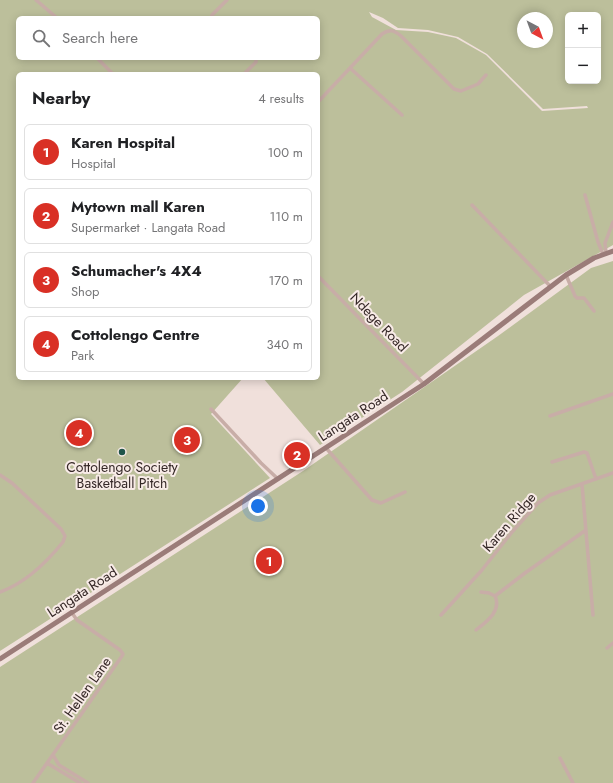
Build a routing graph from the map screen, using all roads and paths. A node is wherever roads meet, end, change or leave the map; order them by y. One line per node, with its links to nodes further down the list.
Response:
1 (36, 0): 3 (street)
2 (226, 0): 4 (street)
3 (55, 16)
4 (212, 16)
5 (99, 60): 8 (street)
6 (256, 60): 9 (street)
7 (350, 68): 10 (street); 11 (street); 12 (street)
8 (111, 72)
9 (246, 72)
10 (486, 75)
11 (320, 100)
12 (402, 115)
13 (585, 195): 17 (street)
14 (472, 205): 20 (street)
15 (613, 222): 17 (street)
16 (613, 251): 17 (main road, Langata Road)
17 (604, 254): 18 (main road, Langata Road)
18 (566, 275): 20 (main road, Langata Road); 21 (street)
19 (320, 278): 22 (street, Ndege Road)
20 (551, 287): 22 (main road, Langata Road)
21 (594, 311)
22 (424, 384): 26 (main road, Langata Road)
23 (613, 394): 25 (street)
24 (212, 409): 30 (street)
25 (550, 416)
26 (326, 448): 30 (main road, Langata Road); 33 (street)
27 (552, 462): 31 (street)
28 (613, 473): 31 (street, Karen Ridge)
29 (0, 475): 35 (street)
30 (278, 479): 38 (main road, Langata Road)
31 (596, 479): 32 (street, Karen Ridge)
32 (582, 484): 34 (street); 39 (street, Karen Ridge)
33 (405, 492)
34 (586, 530): 37 (street); 40 (street)
35 (0, 592)
36 (481, 592): 37 (street)
37 (495, 596): 41 (street)
38 (72, 613): 44 (main road, Langata Road); 45 (street, St. Hellen Lane)
39 (441, 615)
40 (593, 615)
41 (476, 630)
42 (613, 643): 43 (street)
43 (607, 648)
44 (0, 659)
45 (53, 755): 47 (street, St. Hellen Lane); 50 (street)
46 (560, 758): 51 (street)
47 (47, 763): 48 (street, St. Hellen Lane); 49 (street)
48 (33, 783)
49 (80, 783)
50 (88, 783)
51 (573, 783)

